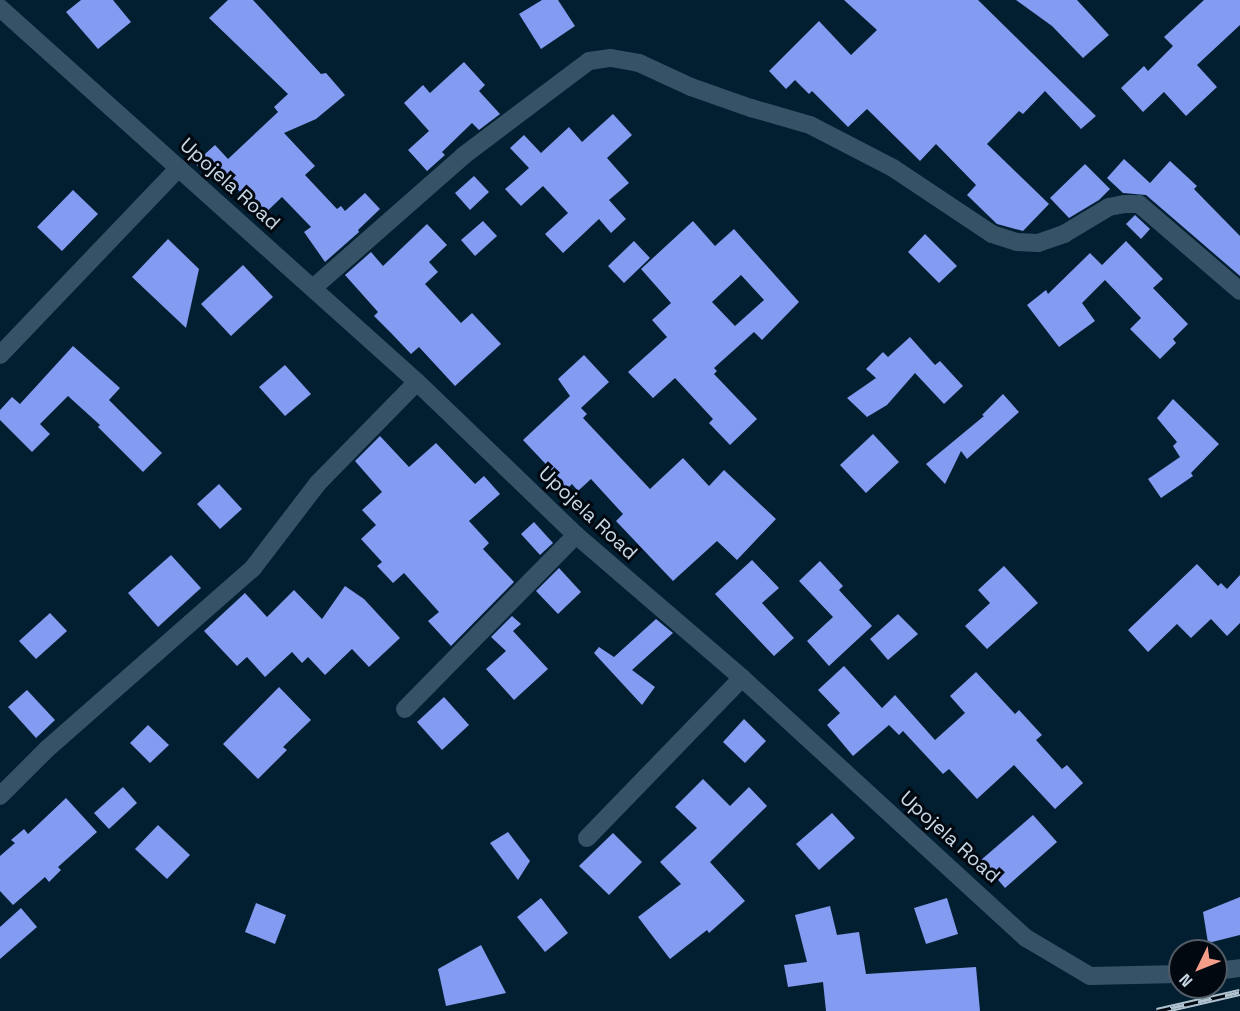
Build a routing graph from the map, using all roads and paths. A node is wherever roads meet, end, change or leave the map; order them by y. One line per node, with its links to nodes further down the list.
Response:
1 (0, 9): 2 (street, Upojela Road)
2 (179, 168): 3 (street, Upojela Road); 5 (street)
3 (313, 288): 4 (street); 6 (street, Upojela Road)
4 (1240, 291)
5 (0, 355)
6 (417, 382): 7 (street, Upojela Road); 10 (street)
7 (576, 535): 8 (street, Upojela Road); 9 (street)
8 (742, 678): 11 (street); 12 (street, Upojela Road)
9 (405, 709)
10 (0, 796)
11 (586, 838)
12 (1168, 974)

